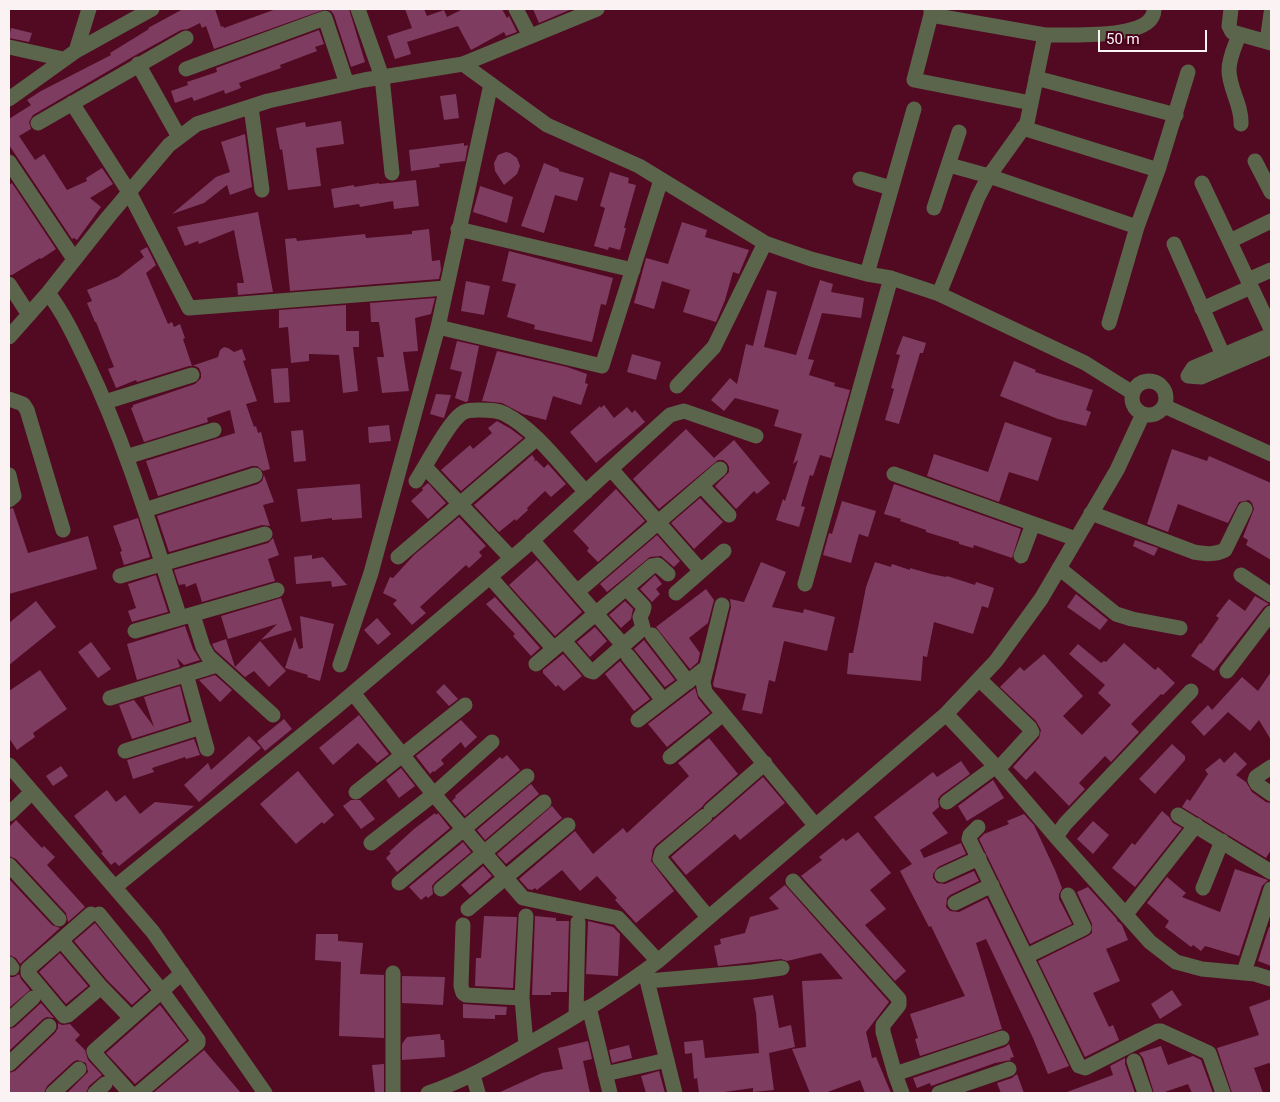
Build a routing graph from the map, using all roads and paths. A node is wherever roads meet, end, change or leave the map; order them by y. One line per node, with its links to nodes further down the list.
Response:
1 (89, 9): 16 (street)
2 (152, 9): 16 (street)
3 (358, 9): 22 (street)
4 (516, 9): 12 (street)
5 (597, 9): 12 (street)
6 (1154, 9): 10 (street)
7 (1231, 9): 11 (street)
8 (931, 12): 10 (street); 28 (street)
9 (1271, 13): 14 (street)
10 (1045, 35): 23 (street)
11 (1239, 35): 14 (street); 33 (street)
12 (530, 36): 19 (street)
13 (186, 38): 18 (street)
14 (1269, 43)
15 (9, 47): 17 (street)
16 (76, 51): 17 (street)
17 (63, 59): 26 (street)
18 (138, 64): 27 (street); 36 (street)
19 (463, 64): 22 (street); 25 (street)
20 (186, 69): 24 (street)
21 (1188, 72): 31 (street)
22 (382, 77): 24 (street); 41 (street)
23 (1036, 78): 28 (street); 31 (street)
24 (347, 84): 29 (street)
25 (491, 84): 44 (street); 53 (street)
26 (9, 99)
27 (72, 103): 32 (street); 48 (street)
28 (1031, 103): 34 (street)
29 (251, 107): 36 (street); 47 (street)
30 (914, 109): 46 (street)
31 (1176, 115): 40 (street)
32 (38, 123)
33 (1241, 124)
34 (1023, 128): 40 (street); 42 (street)
35 (959, 132): 39 (street)
36 (179, 137): 48 (street)
37 (1256, 161): 49 (street)
38 (9, 162): 57 (street)
39 (949, 165): 42 (street); 50 (street)
40 (1158, 170): 52 (street)
41 (392, 174)
42 (989, 176): 52 (street); 66 (street)
43 (860, 179): 46 (street)
44 (661, 180): 55 (street); 58 (street)
45 (1202, 183): 54 (street)
46 (892, 188): 60 (street)
47 (262, 190)
48 (129, 192): 57 (street); 64 (street)
49 (1271, 192)
50 (934, 208)
51 (1271, 221): 54 (street)
52 (1137, 227): 69 (street)
53 (458, 229): 58 (street); 64 (street)
54 (1230, 241): 63 (street)
55 (764, 243): 60 (street); 77 (street)
56 (1174, 244): 67 (street)
57 (74, 259): 65 (street)
58 (633, 270): 70 (street)
59 (1271, 270): 63 (street)
60 (867, 274): 61 (street)
61 (891, 278): 66 (street); 121 (street)
62 (9, 284): 68 (street)
63 (1250, 284): 67 (street); 71 (street)
64 (446, 288): 70 (street)
65 (48, 292): 68 (street); 81 (street)
66 (939, 294): 79 (street)
67 (1202, 309): 74 (street)
68 (29, 315): 72 (street)
69 (1109, 323)
70 (438, 327): 138 (street)
71 (1271, 328)
72 (9, 337)
73 (1266, 343): 74 (street); 76 (street)
74 (1223, 355): 76 (street)
75 (192, 375): 81 (street)
76 (1188, 376): 78 (street)
77 (677, 386)
78 (1164, 390): 79 (street); 82 (street)
79 (1133, 393): 83 (street)
80 (9, 399): 106 (street)
81 (105, 402): 88 (street)
82 (1164, 406): 83 (street); 87 (street)
83 (1143, 414): 102 (street)
84 (214, 430): 88 (street)
85 (756, 436): 90 (street)
86 (536, 439): 89 (street); 97 (street); 99 (street)
87 (1271, 454)
88 (126, 457): 101 (street)
89 (425, 467): 95 (street); 99 (street)
90 (611, 469): 97 (street); 104 (street)
91 (720, 469): 96 (street)
92 (894, 474): 105 (street)
93 (9, 475): 98 (street)
94 (255, 475): 101 (street)
95 (416, 481)
96 (701, 485): 103 (street); 104 (street)
97 (586, 492): 109 (street)
98 (9, 500)
99 (460, 504): 112 (street); 113 (street)
100 (1245, 508): 102 (street)
101 (145, 510): 114 (street)
102 (1092, 513): 108 (street)
103 (729, 515)
104 (659, 521): 116 (street); 124 (street)
105 (1033, 524): 108 (street); 111 (street)
106 (63, 530)
107 (265, 534): 114 (street)
108 (1076, 539): 115 (street)
109 (532, 540): 113 (street); 124 (street)
110 (724, 550): 116 (street)
111 (1021, 556)
112 (398, 557)
113 (512, 558): 120 (street)
114 (162, 563): 119 (street); 130 (street)
115 (1059, 568): 131 (street); 142 (street)
116 (701, 571): 125 (street)
117 (668, 574): 122 (street)
118 (1241, 575): 126 (street)
119 (120, 576)
120 (490, 577): 134 (street); 145 (street)
121 (805, 584)
122 (627, 589): 129 (street); 135 (street)
123 (277, 590): 130 (street)
124 (577, 592): 129 (street)
125 (676, 593)
126 (1271, 595)
127 (722, 605): 139 (street)
128 (1271, 613): 140 (street)
129 (596, 615): 134 (street); 135 (street)
130 (186, 616): 132 (street); 137 (street)
131 (1180, 628)
132 (135, 632)
133 (652, 635): 143 (street)
134 (559, 645): 135 (street); 136 (street)
135 (626, 650): 147 (street)
136 (536, 664)
137 (217, 665): 141 (street); 151 (street)
138 (340, 666)
139 (707, 667): 143 (street); 149 (street)
140 (1228, 671)
141 (186, 674): 146 (street); 153 (street)
142 (979, 679): 150 (street); 161 (street)
143 (688, 682): 147 (street)
144 (1191, 691): 177 (street)
145 (353, 693): 157 (street); 189 (street)
146 (110, 698)
147 (663, 700): 152 (street)
148 (465, 705): 157 (street)
149 (723, 714): 158 (street); 159 (street)
150 (946, 714): 161 (street); 172 (street)
151 (273, 715)
152 (638, 720)
153 (201, 727): 155 (street); 156 (street)
154 (492, 742): 166 (street)
155 (207, 749)
156 (126, 751)
157 (403, 756): 165 (street); 166 (street)
158 (670, 757)
159 (765, 763): 172 (street); 198 (street)
160 (9, 765): 164 (street)
161 (997, 767): 169 (street); 177 (street)
162 (1271, 767): 167 (street)
163 (527, 776): 176 (street)
164 (32, 792): 170 (street); 189 (street)
165 (356, 792)
166 (434, 794): 176 (street); 179 (street)
167 (1271, 794)
168 (544, 802): 180 (street)
169 (947, 802)
170 (9, 814)
171 (1178, 814): 173 (street)
172 (815, 824): 198 (street)
173 (1196, 825): 178 (street); 196 (street)
174 (568, 826): 185 (street)
175 (978, 827): 181 (street)
176 (464, 829): 180 (street); 187 (street)
177 (1056, 836): 196 (street)
178 (1222, 841): 183 (street); 190 (street)
179 (371, 843)
180 (484, 853): 185 (street); 191 (street)
181 (979, 858): 184 (street); 188 (street)
182 (9, 865): 199 (street)
183 (1271, 872)
184 (942, 875)
185 (505, 878): 195 (street); 204 (street)
186 (793, 881): 229 (street)
187 (399, 883)
188 (992, 886): 194 (street); 203 (street)
189 (114, 887): 208 (street)
190 (1203, 888)
191 (441, 889)
192 (1271, 889): 206 (street)
193 (1068, 895): 203 (street)
194 (956, 902)
195 (468, 909)
196 (1126, 914): 206 (street)
197 (526, 916): 214 (street)
198 (708, 917): 204 (street)
199 (59, 919)
200 (578, 922): 216 (street)
201 (463, 924): 214 (street)
202 (61, 940): 211 (street); 211 (street); 212 (street)
203 (1027, 956): 242 (street)
204 (658, 961): 209 (street)
205 (782, 968): 209 (street)
206 (1244, 972): 210 (street)
207 (393, 973): 234 (street)
208 (182, 974): 212 (street); 233 (street)
209 (646, 976): 215 (street); 222 (street)
210 (1271, 979)
211 (101, 987): 217 (street)
212 (161, 990): 217 (street); 232 (street)
213 (32, 998): 218 (street)
214 (522, 998): 221 (street)
215 (589, 1008): 216 (street); 228 (street)
216 (576, 1016): 221 (street)
217 (130, 1018): 231 (street)
218 (9, 1020)
219 (50, 1026): 224 (street)
220 (1002, 1038): 229 (street)
221 (526, 1045): 227 (street)
222 (667, 1060): 228 (street); 238 (street)
223 (1134, 1061): 241 (street)
224 (9, 1064)
225 (79, 1068): 230 (street)
226 (1009, 1069): 240 (street)
227 (473, 1074): 235 (street); 236 (street)
228 (605, 1074): 237 (street)
229 (894, 1074): 239 (street)
230 (53, 1093)
231 (130, 1093)
232 (139, 1093)
233 (265, 1093)
234 (393, 1093)
235 (428, 1093)
236 (478, 1093)
237 (610, 1093)
238 (675, 1093)
239 (902, 1093)
240 (939, 1093)
241 (1145, 1093)
242 (1223, 1093)

